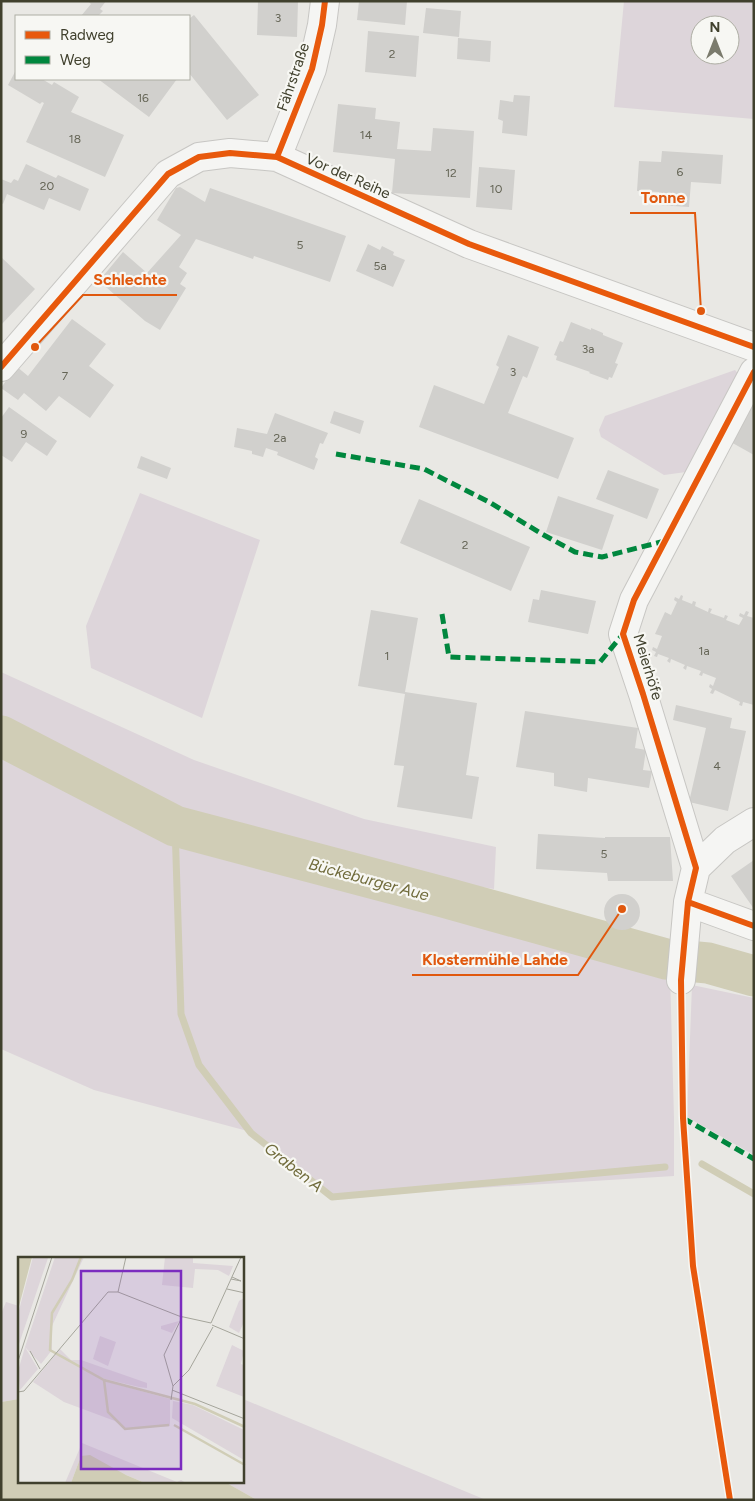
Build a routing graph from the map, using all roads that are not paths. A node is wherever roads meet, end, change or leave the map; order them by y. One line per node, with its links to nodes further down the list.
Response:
1 (325, 1): 2 (street, Fährstraße)
2 (277, 158): 3 (street, Vor der Reihe); 4 (street, Vor der Reihe)
3 (754, 347)
4 (1, 367)
5 (754, 372): 7 (street, Meierhöfe)
6 (754, 822): 7 (street)
7 (696, 868): 8 (street)
8 (688, 902): 9 (street); 10 (street)
9 (754, 926)
10 (681, 980)

